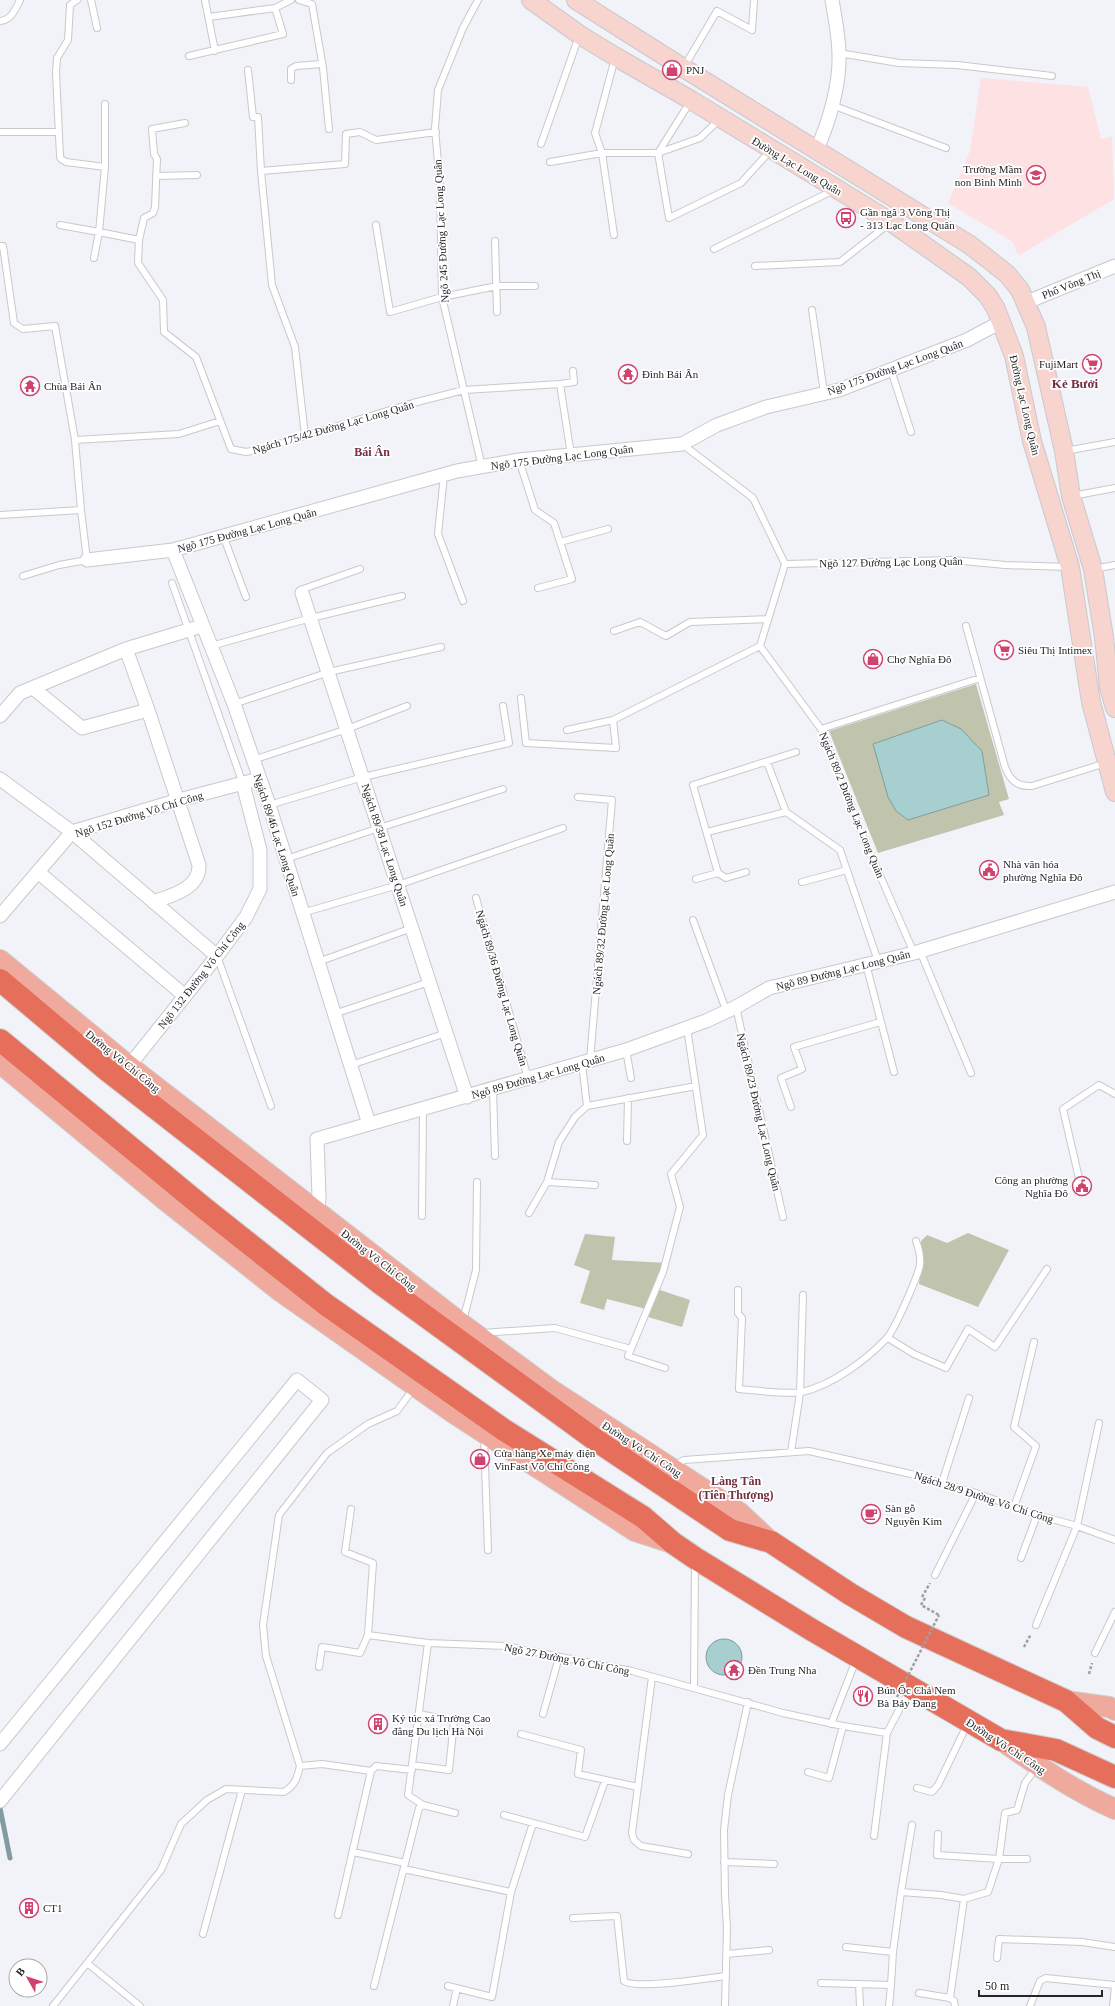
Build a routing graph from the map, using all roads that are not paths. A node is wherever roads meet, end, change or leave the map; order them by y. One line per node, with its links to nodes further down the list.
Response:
1 (20, 0): 14 (lane)
2 (77, 0): 34 (lane)
3 (91, 0): 15 (lane)
4 (205, 0): 13 (lane)
5 (291, 0): 12 (lane)
6 (299, 0): 21 (lane)
7 (478, 0): 35 (lane, Ngõ 245 Đường Lạc Long Quân)
8 (531, 0): 16 (main road, Đường Lạc Long Quân)
9 (576, 0): 22 (main road)
10 (754, 0): 22 (lane)
11 (832, 0): 18 (street)
12 (275, 8): 13 (lane); 17 (lane)
13 (209, 17): 17 (lane)
14 (0, 21)
15 (97, 28)
16 (580, 34): 20 (main road, Đường Lạc Long Quân); 36 (lane)
17 (215, 51): 19 (lane)
18 (839, 53): 24 (lane); 28 (street)
19 (189, 56)
20 (616, 57): 26 (main road, Đường Lạc Long Quân); 40 (lane)
21 (322, 64): 25 (lane); 32 (lane)
22 (683, 68): 31 (main road)
23 (248, 70): 44 (lane)
24 (1052, 76)
25 (291, 80)
26 (691, 100): 29 (main road, Đường Lạc Long Quân); 41 (lane)
27 (105, 104): 43 (lane)
28 (832, 105): 38 (lane); 39 (street)
29 (720, 120): 37 (main road, Đường Lạc Long Quân); 41 (lane)
30 (185, 123): 46 (lane)
31 (776, 124): 37 (main road); 39 (main road)
32 (329, 129)
33 (0, 132): 34 (lane)
34 (58, 132): 43 (lane)
35 (436, 132): 44 (lane); 62 (lane, Ngõ 245 Đường Lạc Long Quân)
36 (540, 144)
37 (768, 148): 41 (lane); 47 (main road, Đường Lạc Long Quân)
38 (946, 148)
39 (817, 149): 63 (main road)
40 (602, 153): 41 (lane); 42 (lane); 52 (lane)
41 (658, 153)
42 (550, 162)
43 (105, 167): 51 (lane)
44 (261, 171): 74 (lane)
45 (197, 175): 46 (lane)
46 (156, 176): 53 (lane)
47 (835, 190): 48 (main road, Đường Lạc Long Quân); 56 (lane)
48 (891, 222): 58 (lane); 66 (main road, Đường Lạc Long Quân)
49 (60, 225): 51 (lane)
50 (376, 225): 62 (lane)
51 (98, 232): 53 (lane); 57 (lane)
52 (614, 235)
53 (139, 240): 72 (lane, Ngách 175/42 Đường Lạc Long Quân)
54 (495, 242): 60 (lane)
55 (1, 246): 75 (lane)
56 (714, 249)
57 (94, 258)
58 (755, 266)
59 (1115, 266): 63 (street, Phố Võng Thị)
60 (497, 286): 61 (lane); 62 (lane); 65 (lane)
61 (535, 286)
62 (442, 297): 70 (lane, Ngõ 245 Đường Lạc Long Quân)
63 (1027, 302): 78 (main road)
64 (812, 310): 71 (lane)
65 (497, 312)
66 (1001, 322): 67 (street, Ngõ 175 Đường Lạc Long Quân); 94 (main road, Đường Lạc Long Quân)
67 (892, 370): 71 (street, Ngõ 175 Đường Lạc Long Quân); 73 (lane)
68 (573, 371): 69 (lane)
69 (560, 384): 70 (lane, Ngách 175/42 Đường Lạc Long Quân); 79 (lane)
70 (464, 390): 74 (lane, Ngách 175/42 Đường Lạc Long Quân); 81 (lane, Ngõ 245 Đường Lạc Long Quân)
71 (824, 394): 77 (street, Ngõ 175 Đường Lạc Long Quân)
72 (220, 421): 74 (lane, Ngách 175/42 Đường Lạc Long Quân); 75 (lane)
73 (911, 432)
74 (305, 436)
75 (75, 440): 85 (lane)
76 (1115, 442): 78 (lane)
77 (682, 444): 79 (street, Ngõ 175 Đường Lạc Long Quân); 92 (lane)
78 (1064, 451): 84 (main road)
79 (571, 455): 80 (street, Ngõ 175 Đường Lạc Long Quân)
80 (519, 460): 81 (street, Ngõ 175 Đường Lạc Long Quân); 89 (lane)
81 (482, 467): 82 (street, Ngõ 175 Đường Lạc Long Quân)
82 (444, 475): 88 (street, Ngõ 175 Đường Lạc Long Quân); 104 (lane)
83 (1115, 488): 84 (lane)
84 (1071, 496): 96 (main road)
85 (81, 510): 86 (lane); 91 (lane)
86 (0, 515)
87 (608, 529): 89 (lane)
88 (224, 538): 90 (street, Ngõ 175 Đường Lạc Long Quân); 102 (lane)
89 (560, 542): 99 (lane)
90 (174, 550): 91 (street, Ngõ 175 Đường Lạc Long Quân); 108 (street, Ngách 89/46 Lạc Long Quân)
91 (87, 560): 97 (lane)
92 (784, 564): 94 (lane, Ngõ 127 Đường Lạc Long Quân); 107 (lane)
93 (1115, 566): 96 (lane)
94 (1070, 567): 105 (main road, Đường Lạc Long Quân)
95 (360, 569): 100 (lane)
96 (1093, 570): 103 (main road)
97 (23, 576)
98 (172, 583): 110 (lane)
99 (538, 588)
100 (302, 593): 106 (street, Ngách 89/38 Lạc Long Quân)
101 (402, 596): 106 (lane)
102 (246, 597)
103 (1097, 598): 105 (main road); 123 (main road)
104 (463, 601)
105 (1076, 601): 133 (main road, Đường Lạc Long Quân)
106 (311, 618): 112 (lane); 116 (street, Ngách 89/38 Lạc Long Quân)
107 (768, 619): 111 (lane); 113 (lane)
108 (202, 626): 110 (street); 112 (street, Ngách 89/46 Lạc Long Quân)
109 (966, 626): 117 (lane)
110 (189, 630): 115 (street); 137 (lane)
111 (614, 631)
112 (211, 646): 120 (street, Ngách 89/46 Lạc Long Quân)
113 (760, 646): 126 (lane); 128 (lane, Ngách 89/2 Đường Lạc Long Quân)
114 (441, 647): 116 (lane)
115 (126, 650): 118 (street); 124 (street)
116 (328, 672): 120 (lane); 127 (street, Ngách 89/38 Lạc Long Quân)
117 (980, 678): 128 (lane); 133 (lane)
118 (33, 688): 124 (street); 125 (street)
119 (521, 698): 126 (lane)
120 (234, 704): 131 (street, Ngách 89/46 Lạc Long Quân)
121 (407, 706): 127 (lane)
122 (503, 706): 134 (lane)
123 (1115, 708)
124 (148, 710): 141 (street)
125 (0, 716)
126 (613, 720): 129 (lane)
127 (347, 729): 131 (lane); 134 (street, Ngách 89/38 Lạc Long Quân)
128 (821, 729): 163 (lane, Ngách 89/2 Đường Lạc Long Quân)
129 (567, 730)
130 (796, 752): 132 (lane)
131 (253, 760): 136 (street, Ngách 89/46 Lạc Long Quân)
132 (767, 762): 143 (lane); 147 (lane)
133 (1106, 763): 139 (main road, Đường Lạc Long Quân)
134 (363, 778): 142 (lane); 144 (street, Ngách 89/38 Lạc Long Quân)
135 (0, 779): 146 (street)
136 (259, 779): 137 (street, Ngõ 152 Đường Võ Chí Công); 142 (street, Ngách 89/46 Lạc Long Quân)
137 (243, 784): 141 (street, Ngõ 152 Đường Võ Chí Công); 164 (street, Ngõ 132 Đường Võ Chí Công)
138 (503, 789): 144 (lane)
139 (1115, 792)
140 (578, 797): 179 (lane, Ngách 89/32 Đường Lạc Long Quân)
141 (179, 800): 146 (street, Ngõ 152 Đường Võ Chí Công); 158 (street)
142 (269, 805): 148 (street, Ngách 89/46 Lạc Long Quân)
143 (786, 812): 147 (lane); 149 (lane)
144 (379, 828): 148 (lane); 155 (street, Ngách 89/38 Lạc Long Quân)
145 (563, 828): 155 (lane)
146 (72, 832): 150 (street, Ngõ 152 Đường Võ Chí Công); 158 (street)
147 (707, 832): 152 (lane)
148 (285, 859): 159 (street, Ngách 89/46 Lạc Long Quân)
149 (847, 870): 154 (lane); 167 (lane)
150 (38, 872): 160 (street, Ngõ 152 Đường Võ Chí Công); 170 (street)
151 (746, 872): 152 (lane)
152 (718, 873): 153 (lane)
153 (696, 879)
154 (802, 882)
155 (398, 885): 159 (lane); 162 (street, Ngách 89/38 Lạc Long Quân)
156 (1115, 892): 163 (street, Ngõ 89 Đường Lạc Long Quân)
157 (476, 898): 184 (lane, Ngách 89/36 Đường Lạc Long Quân)
158 (153, 902): 164 (street)
159 (302, 913): 166 (street, Ngách 89/46 Lạc Long Quân)
160 (0, 916)
161 (693, 920): 171 (lane, Ngách 89/23 Đường Lạc Long Quân)
162 (412, 928): 166 (lane); 169 (street, Ngách 89/38 Lạc Long Quân)
163 (917, 952): 167 (street, Ngõ 89 Đường Lạc Long Quân); 183 (lane, Ngách 89/2 Đường Lạc Long Quân)
164 (217, 956): 170 (street, Ngõ 132 Đường Võ Chí Công); 191 (lane)
165 (0, 960): 181 (main road, Đường Võ Chí Công)
166 (318, 962): 172 (street, Ngách 89/46 Lạc Long Quân)
167 (872, 963): 171 (street, Ngõ 89 Đường Lạc Long Quân); 173 (lane)
168 (0, 980): 229 (highway, Đường Võ Chí Công)
169 (429, 982): 172 (lane); 175 (street, Ngách 89/38 Lạc Long Quân)
170 (185, 996): 181 (street, Ngõ 132 Đường Võ Chí Công)
171 (731, 1008): 174 (street, Ngõ 89 Đường Lạc Long Quân); 205 (lane, Ngách 89/23 Đường Lạc Long Quân)
172 (334, 1014): 180 (street, Ngách 89/46 Lạc Long Quân)
173 (880, 1022): 182 (lane); 193 (lane)
174 (687, 1028): 177 (street, Ngõ 89 Đường Lạc Long Quân); 186 (lane)
175 (446, 1033): 180 (lane); 189 (street, Ngách 89/38 Lạc Long Quân)
176 (0, 1040): 230 (highway, Đường Võ Chí Công)
177 (626, 1050): 179 (street, Ngõ 89 Đường Lạc Long Quân); 185 (lane)
178 (0, 1063): 215 (main road, Đường Võ Chí Công)
179 (586, 1063): 184 (street, Ngõ 89 Đường Lạc Long Quân); 192 (lane)
180 (351, 1065): 195 (street, Ngách 89/46 Lạc Long Quân)
181 (129, 1066): 202 (main road, Đường Võ Chí Công)
182 (894, 1072)
183 (971, 1073)
184 (528, 1078): 187 (street, Ngõ 89 Đường Lạc Long Quân)
185 (631, 1078)
186 (696, 1086): 190 (lane); 213 (lane)
187 (493, 1089): 189 (street, Ngõ 89 Đường Lạc Long Quân); 197 (lane)
188 (1115, 1094): 201 (lane)
189 (467, 1097): 194 (street, Ngõ 89 Đường Lạc Long Quân)
190 (628, 1098): 192 (lane); 196 (lane)
191 (271, 1106)
192 (587, 1106): 199 (lane)
193 (792, 1107)
194 (423, 1110): 195 (street, Ngõ 89 Đường Lạc Long Quân); 204 (lane)
195 (369, 1124): 202 (street, Ngõ 89 Đường Lạc Long Quân)
196 (627, 1141)
197 (495, 1156)
198 (476, 1182): 210 (lane)
199 (547, 1182): 200 (lane); 203 (lane)
200 (595, 1185)
201 (1081, 1187)
202 (318, 1213): 210 (main road, Đường Võ Chí Công)
203 (529, 1213)
204 (422, 1216)
205 (783, 1217)
206 (916, 1241): 211 (lane)
207 (1047, 1269): 211 (lane)
208 (738, 1290): 216 (lane)
209 (803, 1295): 216 (lane)
210 (468, 1329): 213 (lane); 221 (main road, Đường Võ Chí Công)
211 (888, 1338): 216 (lane)
212 (1034, 1342): 224 (lane)
213 (631, 1349): 214 (lane)
214 (665, 1368)
215 (415, 1387): 219 (main road, Đường Võ Chí Công); 259 (lane)
216 (800, 1393): 220 (lane)
217 (969, 1398): 222 (lane)
218 (1099, 1423): 227 (lane)
219 (484, 1433): 230 (main road, Đường Võ Chí Công); 231 (lane)
220 (791, 1452): 221 (lane, Ngách 28/9 Đường Võ Chí Công); 222 (lane, Ngách 28/9 Đường Võ Chí Công)
221 (677, 1464): 229 (main road, Đường Võ Chí Công)
222 (942, 1483): 223 (lane, Ngách 28/9 Đường Võ Chí Công)
223 (976, 1493): 224 (lane, Ngách 28/9 Đường Võ Chí Công); 234 (lane)
224 (1014, 1507): 226 (lane, Ngách 28/9 Đường Võ Chí Công)
225 (351, 1509): 237 (lane)
226 (1037, 1515): 227 (lane, Ngách 28/9 Đường Võ Chí Công); 233 (lane)
227 (1077, 1526): 228 (lane, Ngách 28/9 Đường Võ Chí Công); 236 (lane)
228 (1115, 1540)
229 (770, 1542): 246 (highway, Đường Võ Chí Công)
230 (673, 1543): 232 (highway, Đường Võ Chí Công)
231 (488, 1550)
232 (695, 1558): 241 (highway, Đường Võ Chí Công); 244 (lane)
233 (1021, 1558)
234 (935, 1575)
235 (1115, 1612): 239 (lane)
236 (1036, 1625)
237 (368, 1634): 238 (lane, Ngõ 27 Đường Võ Chí Công); 242 (lane)
238 (428, 1643): 240 (lane, Ngõ 27 Đường Võ Chí Công); 249 (lane)
239 (1096, 1653)
240 (559, 1657): 243 (lane, Ngõ 27 Đường Võ Chí Công); 250 (lane)
241 (858, 1657): 245 (highway, Đường Võ Chí Công); 252 (lane)
242 (319, 1667)
243 (652, 1676): 244 (lane, Ngõ 27 Đường Võ Chí Công); 266 (lane)
244 (694, 1688): 247 (lane, Ngõ 27 Đường Võ Chí Công)
245 (904, 1692): 251 (highway, Đường Võ Chí Công); 254 (lane)
246 (1066, 1701): 248 (main road); 256 (highway, Đường Võ Chí Công)
247 (748, 1702): 252 (lane); 282 (lane)
248 (1115, 1710)
249 (419, 1714): 261 (lane); 261 (lane)
250 (543, 1714)
251 (968, 1722): 257 (highway, Đường Võ Chí Công); 267 (lane)
252 (831, 1724): 253 (lane)
253 (843, 1726): 254 (lane); 263 (lane)
254 (887, 1733): 277 (lane)
255 (521, 1734): 265 (lane)
256 (1115, 1737)
257 (1001, 1740): 260 (main road, Đường Võ Chí Công); 264 (highway)
258 (0, 1744): 269 (street)
259 (300, 1766): 262 (lane); 268 (lane)
260 (1038, 1766): 271 (main road, Đường Võ Chí Công); 280 (lane)
261 (412, 1767): 262 (lane); 270 (lane)
262 (371, 1771): 278 (lane)
263 (808, 1772)
264 (1115, 1777)
265 (605, 1781): 266 (lane); 274 (lane)
266 (638, 1787): 279 (lane)
267 (917, 1788)
268 (242, 1790): 290 (lane); 297 (lane)
269 (0, 1801)
270 (423, 1805): 272 (lane); 284 (lane)
271 (1115, 1809)
272 (455, 1813)
273 (504, 1815): 274 (lane)
274 (533, 1823): 285 (lane)
275 (912, 1825): 286 (lane)
276 (938, 1834): 280 (lane)
277 (874, 1836)
278 (353, 1852): 284 (lane); 288 (lane)
279 (688, 1854)
280 (999, 1859): 281 (lane); 287 (lane)
281 (1027, 1859)
282 (724, 1862): 283 (lane); 295 (lane)
283 (774, 1864)
284 (404, 1866): 285 (lane); 302 (lane)
285 (511, 1892): 305 (lane)
286 (902, 1892): 287 (lane); 294 (lane)
287 (964, 1899): 307 (lane)
288 (338, 1915)
289 (574, 1918): 298 (lane)
290 (203, 1934)
291 (846, 1947): 294 (lane)
292 (1115, 1947): 296 (lane)
293 (769, 1950): 295 (lane)
294 (893, 1952): 301 (lane)
295 (727, 1954): 298 (lane)
296 (997, 1958)
297 (87, 1963): 308 (lane); 309 (lane)
298 (726, 1976): 311 (lane)
299 (821, 1983): 300 (lane)
300 (859, 1984): 301 (lane); 312 (lane)
301 (891, 1985): 313 (lane)
302 (374, 1986)
303 (448, 1986): 305 (lane)
304 (1115, 1986): 315 (lane); 316 (lane)
305 (457, 1988): 310 (lane)
306 (919, 1993): 307 (lane)
307 (950, 1998): 314 (lane)
308 (53, 2006)
309 (140, 2006)
310 (453, 2006)
311 (725, 2006)
312 (860, 2006)
313 (889, 2006)
314 (955, 2006)
315 (1030, 2006)
316 (1113, 2006)

